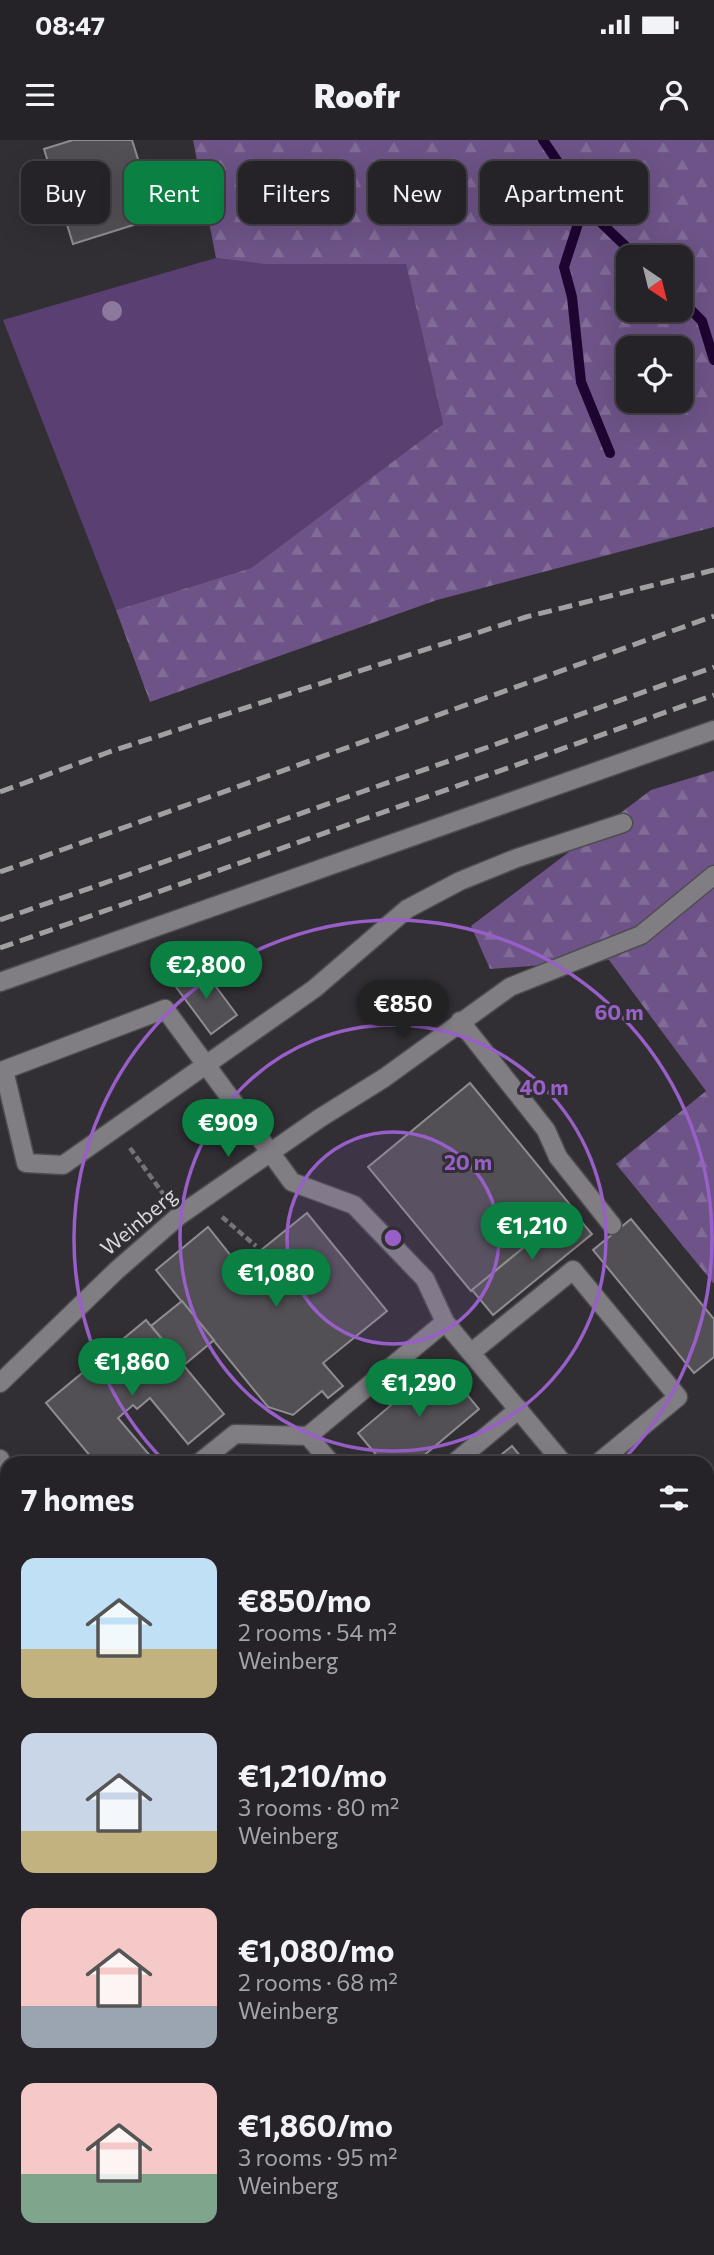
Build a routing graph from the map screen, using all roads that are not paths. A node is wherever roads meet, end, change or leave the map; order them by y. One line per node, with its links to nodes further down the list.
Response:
1 (714, 730): 4 (street)
2 (623, 823): 6 (street)
3 (714, 875): 5 (street, Weinberg)
4 (0, 982)
5 (460, 1021): 7 (street, Weinberg); 8 (street)
6 (204, 1064): 6 (street); 7 (street)
7 (270, 1153): 9 (street); 11 (street, Weinberg)
8 (612, 1225)
9 (445, 1322): 10 (street); 13 (street)
10 (472, 1352): 12 (street); 18 (street)
11 (0, 1383)
12 (519, 1409): 16 (street); 17 (street)
13 (308, 1436): 14 (street); 15 (street)
14 (208, 1456)
15 (325, 1456)
16 (462, 1456)
17 (558, 1456)
18 (606, 1456)

